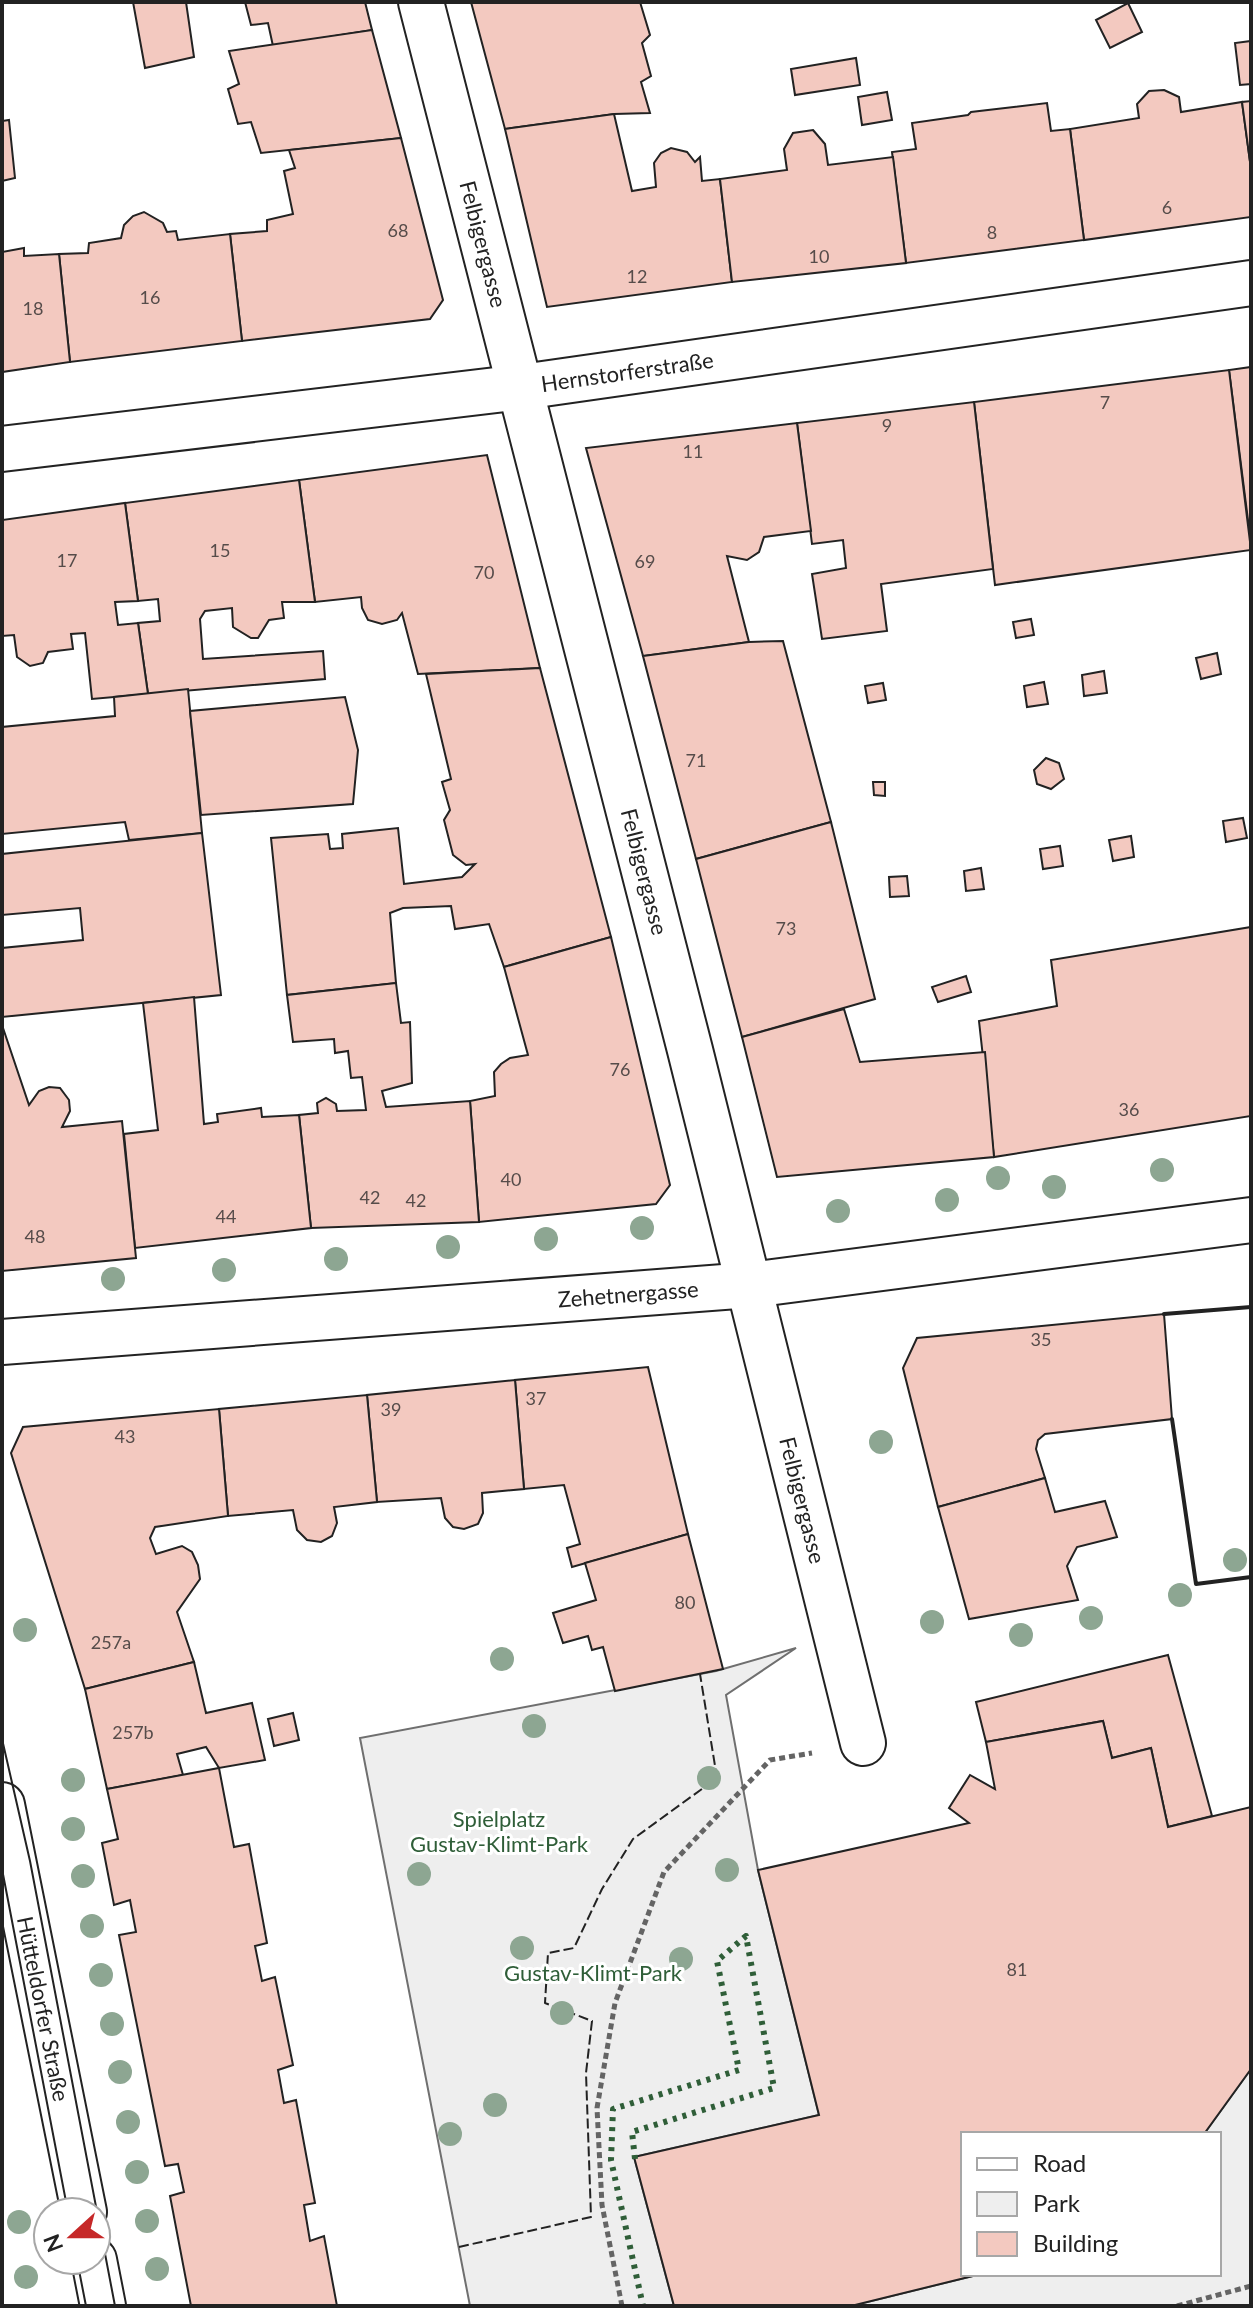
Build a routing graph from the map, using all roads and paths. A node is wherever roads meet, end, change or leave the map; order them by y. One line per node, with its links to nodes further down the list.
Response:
1 (421, 2): 3 (street, Felbigergasse)
2 (1251, 283): 3 (street, Hernstorferstraße)
3 (522, 387): 4 (street, Hernstorferstraße); 6 (street, Felbigergasse)
4 (2, 449)
5 (1251, 1220): 6 (street, Zehetnergasse)
6 (750, 1285): 7 (street, Zehetnergasse); 8 (street, Felbigergasse)
7 (2, 1342)
8 (863, 1743): 14 (path)
9 (2, 1805): 10 (street, Hütteldorfer Straße)
10 (81, 2196)
11 (97, 2276): 13 (street)
12 (1251, 2286): 15 (path)
13 (103, 2306)
14 (622, 2306)
15 (1177, 2306)

